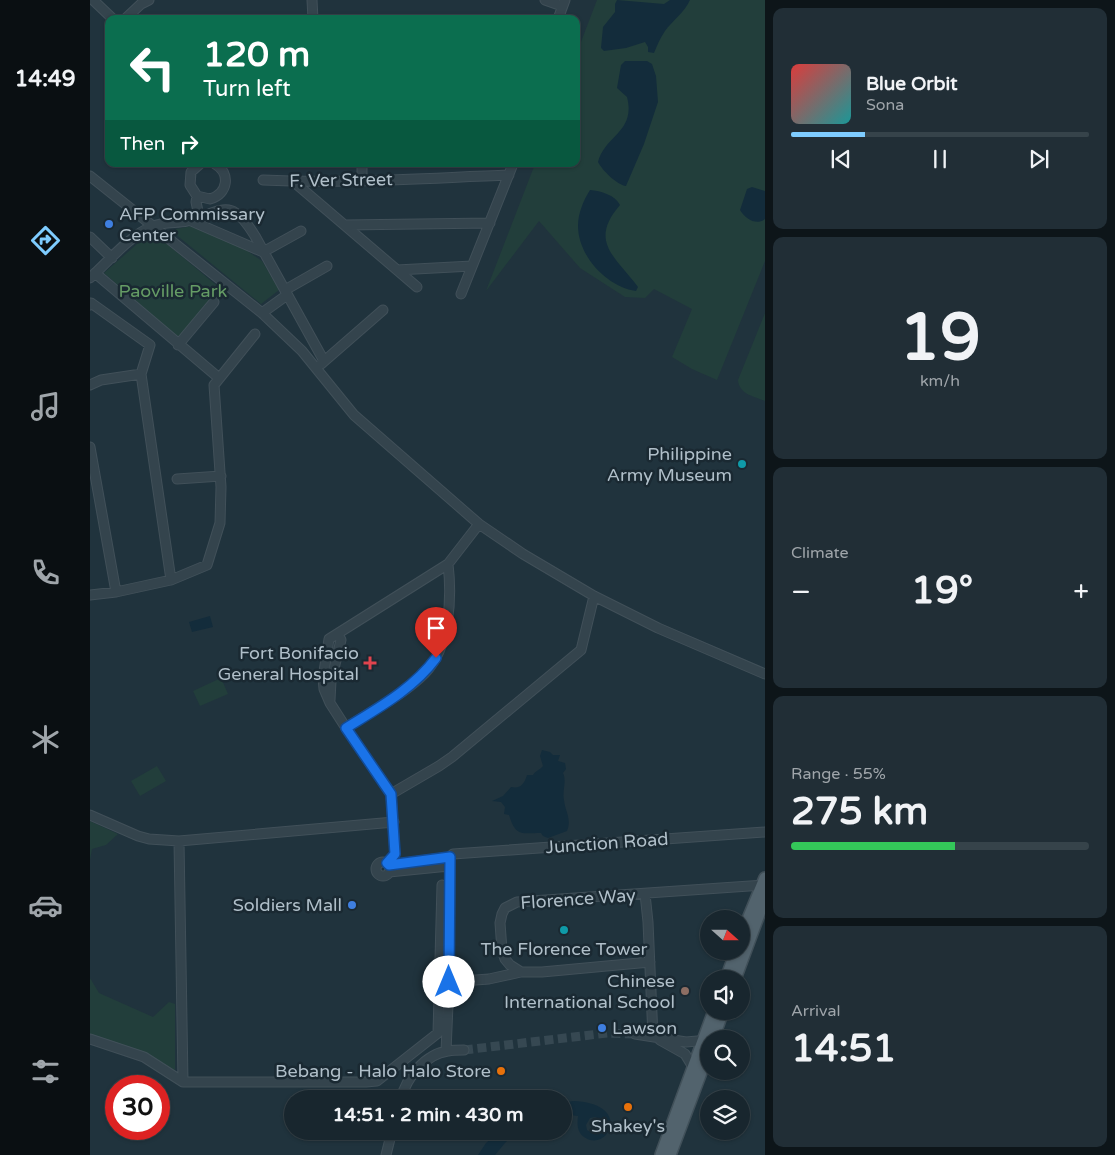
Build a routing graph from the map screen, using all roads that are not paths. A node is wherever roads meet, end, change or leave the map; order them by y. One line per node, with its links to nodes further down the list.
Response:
1 (93, 0): 6 (street)
2 (150, 0): 7 (street)
3 (312, 0): 8 (street)
4 (545, 0): 5 (street)
5 (564, 3): 9 (street)
6 (110, 15)
7 (129, 15)
8 (312, 15)
9 (560, 15)
10 (196, 167): 19 (street)
11 (220, 167): 19 (street)
12 (362, 167): 17 (street)
13 (512, 167): 14 (street)
14 (509, 175): 17 (street, F. Ver Street); 22 (street)
15 (90, 176): 24 (street)
16 (263, 180): 18 (street, F. Ver Street)
17 (362, 180): 18 (street, F. Ver Street)
18 (294, 182): 23 (street)
19 (197, 196): 20 (street)
20 (199, 216): 21 (street); 27 (street)
21 (189, 220): 24 (street); 27 (street)
22 (490, 223): 23 (street); 30 (street)
23 (345, 225): 31 (street)
24 (154, 226): 28 (street); 39 (street)
25 (301, 232): 27 (street)
26 (90, 237): 28 (street)
27 (263, 252): 34 (street)
28 (112, 258): 32 (street)
29 (327, 266): 34 (street)
30 (472, 266): 31 (street); 35 (street)
31 (397, 270): 33 (street)
32 (92, 276): 41 (street)
33 (418, 287)
34 (286, 292): 39 (street); 42 (street)
35 (461, 294)
36 (214, 302): 41 (street)
37 (90, 304): 43 (street)
38 (383, 310): 42 (street)
39 (262, 313): 42 (street)
40 (255, 334): 44 (street)
41 (178, 345): 44 (street)
42 (320, 364): 49 (street)
43 (142, 374): 45 (street); 51 (street)
44 (219, 378): 47 (street)
45 (90, 384)
46 (90, 447): 52 (street)
47 (221, 476): 48 (street); 51 (street)
48 (177, 479)
49 (479, 524): 50 (street); 54 (street)
50 (448, 564): 56 (street); 56 (street)
51 (171, 580): 52 (street)
52 (116, 592): 53 (street)
53 (90, 595)
54 (594, 596): 55 (street); 57 (street)
55 (765, 674)
56 (346, 728): 57 (street)
57 (391, 794): 59 (street)
58 (90, 815): 61 (street)
59 (394, 822): 61 (street); 62 (street, Junction Road)
60 (765, 832): 62 (street, Junction Road)
61 (179, 841): 81 (street)
62 (450, 861): 71 (street)
63 (764, 882): 65 (street, Florence Way); 67 (main road)
64 (442, 886): 81 (street)
65 (645, 894): 68 (street); 70 (street, Florence Way)
66 (765, 898): 69 (main road)
67 (750, 915)
68 (650, 962): 70 (street); 73 (street)
69 (738, 970)
70 (521, 972): 71 (street)
71 (449, 982): 77 (street)
72 (635, 1034): 73 (street)
73 (653, 1037): 75 (street); 79 (street)
74 (90, 1039): 81 (street)
75 (700, 1041)
76 (464, 1050): 77 (street)
77 (446, 1051): 82 (street)
78 (700, 1056): 79 (main road)
79 (693, 1066): 85 (main road)
80 (700, 1070): 86 (main road)
81 (183, 1082)
82 (403, 1090)
83 (390, 1140): 84 (street)
84 (386, 1155)
85 (661, 1155)
86 (670, 1155)

